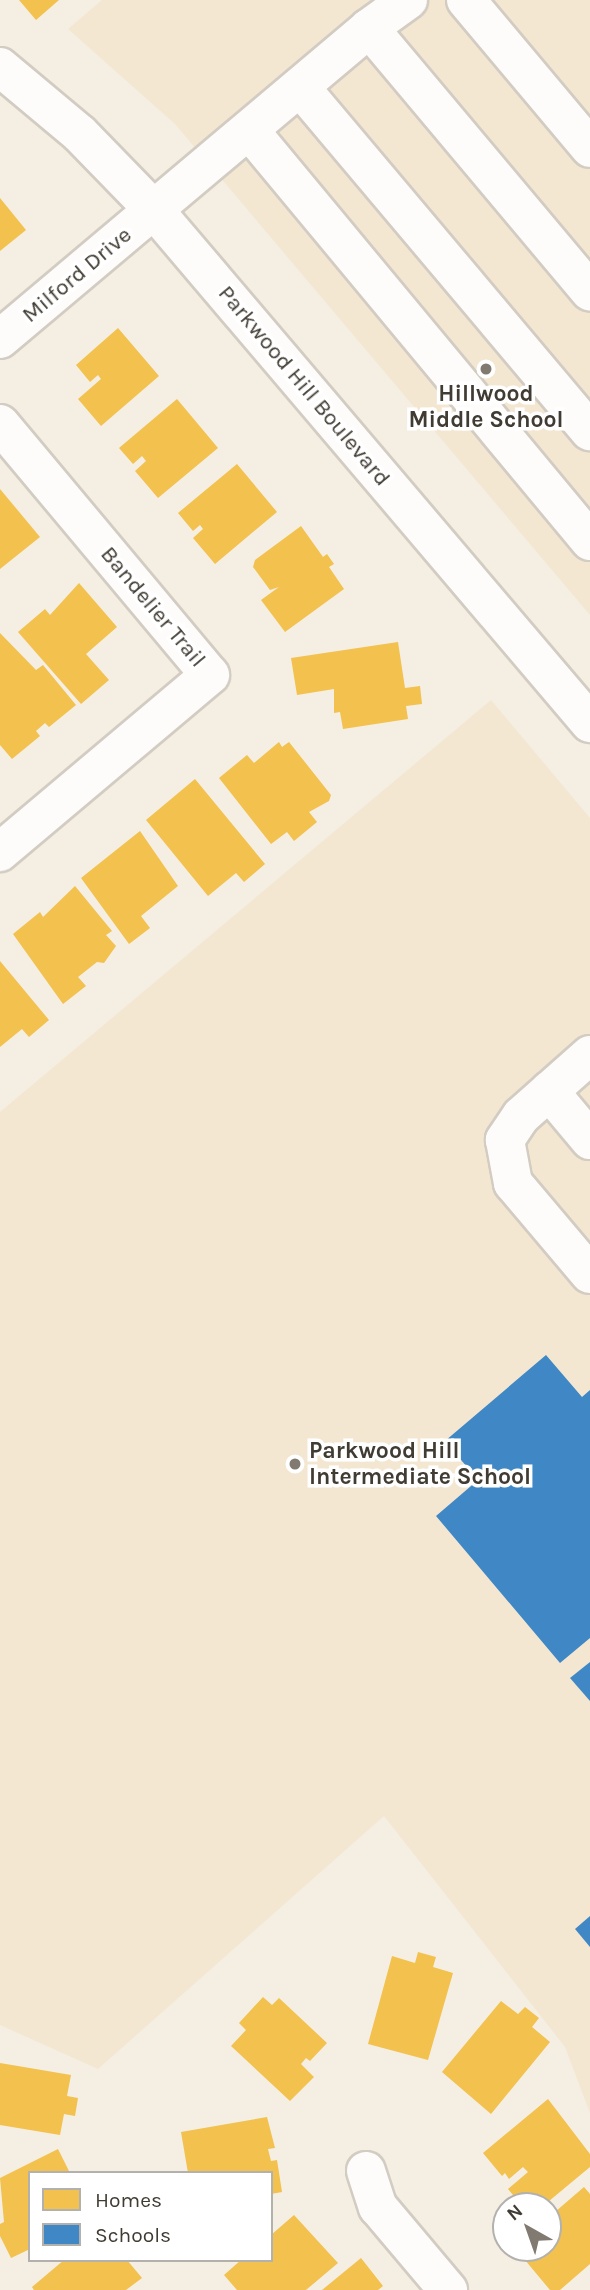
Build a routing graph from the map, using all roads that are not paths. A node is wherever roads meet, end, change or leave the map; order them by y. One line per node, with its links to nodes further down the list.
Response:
1 (408, 0): 3 (street, Milford Drive)
2 (466, 0): 7 (street)
3 (369, 28): 5 (street, Milford Drive); 9 (street)
4 (0, 67): 8 (street, Parkwood Hill Boulevard)
5 (300, 87): 6 (street, Milford Drive); 12 (street)
6 (250, 130): 8 (street, Milford Drive); 13 (street)
7 (590, 148)
8 (155, 211): 10 (street, Milford Drive); 14 (street, Parkwood Hill Boulevard)
9 (590, 291)
10 (0, 339)
11 (0, 424): 15 (street, Bandelier Trail)
12 (590, 431)
13 (590, 541)
14 (590, 723)
15 (0, 852)
16 (590, 1055): 17 (street)
17 (549, 1091): 18 (street); 19 (street)
18 (590, 1140)
19 (590, 1274)
20 (366, 2171): 21 (street)
21 (448, 2290)

